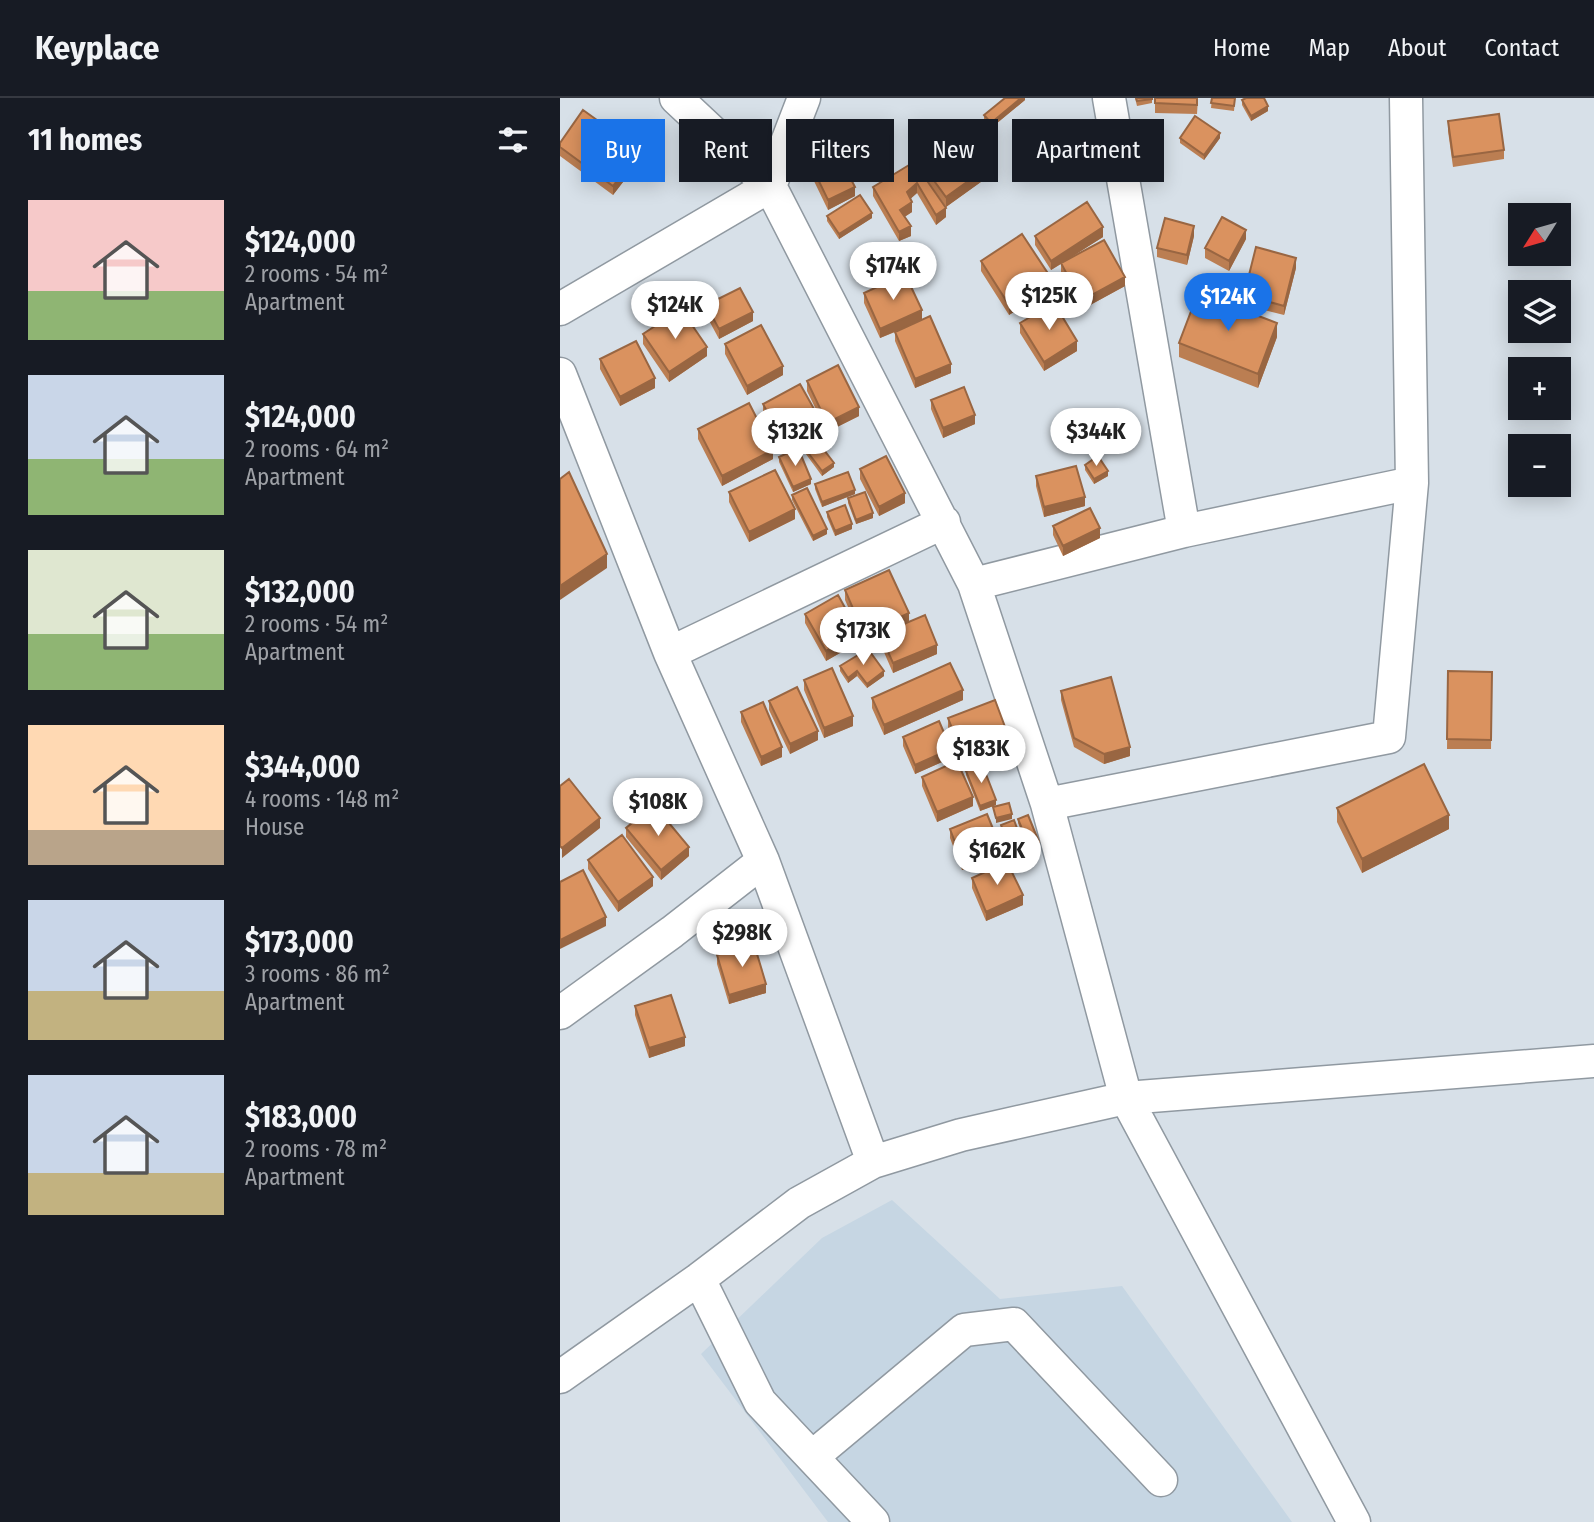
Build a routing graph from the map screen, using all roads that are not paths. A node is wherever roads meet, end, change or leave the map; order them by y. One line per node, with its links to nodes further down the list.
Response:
1 (676, 98): 5 (street)
2 (804, 98): 5 (street)
3 (1109, 98): 10 (street)
4 (1406, 98): 8 (street)
5 (770, 186): 6 (street); 9 (street)
6 (560, 309)
7 (560, 374): 12 (street)
8 (1412, 483): 10 (street); 13 (street)
9 (944, 522): 11 (street); 12 (street)
10 (1184, 531): 11 (street)
11 (974, 584): 13 (street)
12 (670, 653): 14 (street)
13 (1047, 804): 17 (street)
14 (763, 861): 15 (street); 18 (street)
15 (560, 1013)
16 (1594, 1061): 17 (street)
17 (1126, 1098): 18 (street); 24 (street)
18 (873, 1161): 19 (street)
19 (699, 1279): 20 (street); 21 (street)
20 (560, 1377)
21 (812, 1457): 22 (street); 23 (street)
22 (1161, 1480)
23 (873, 1522)
24 (1354, 1522)

